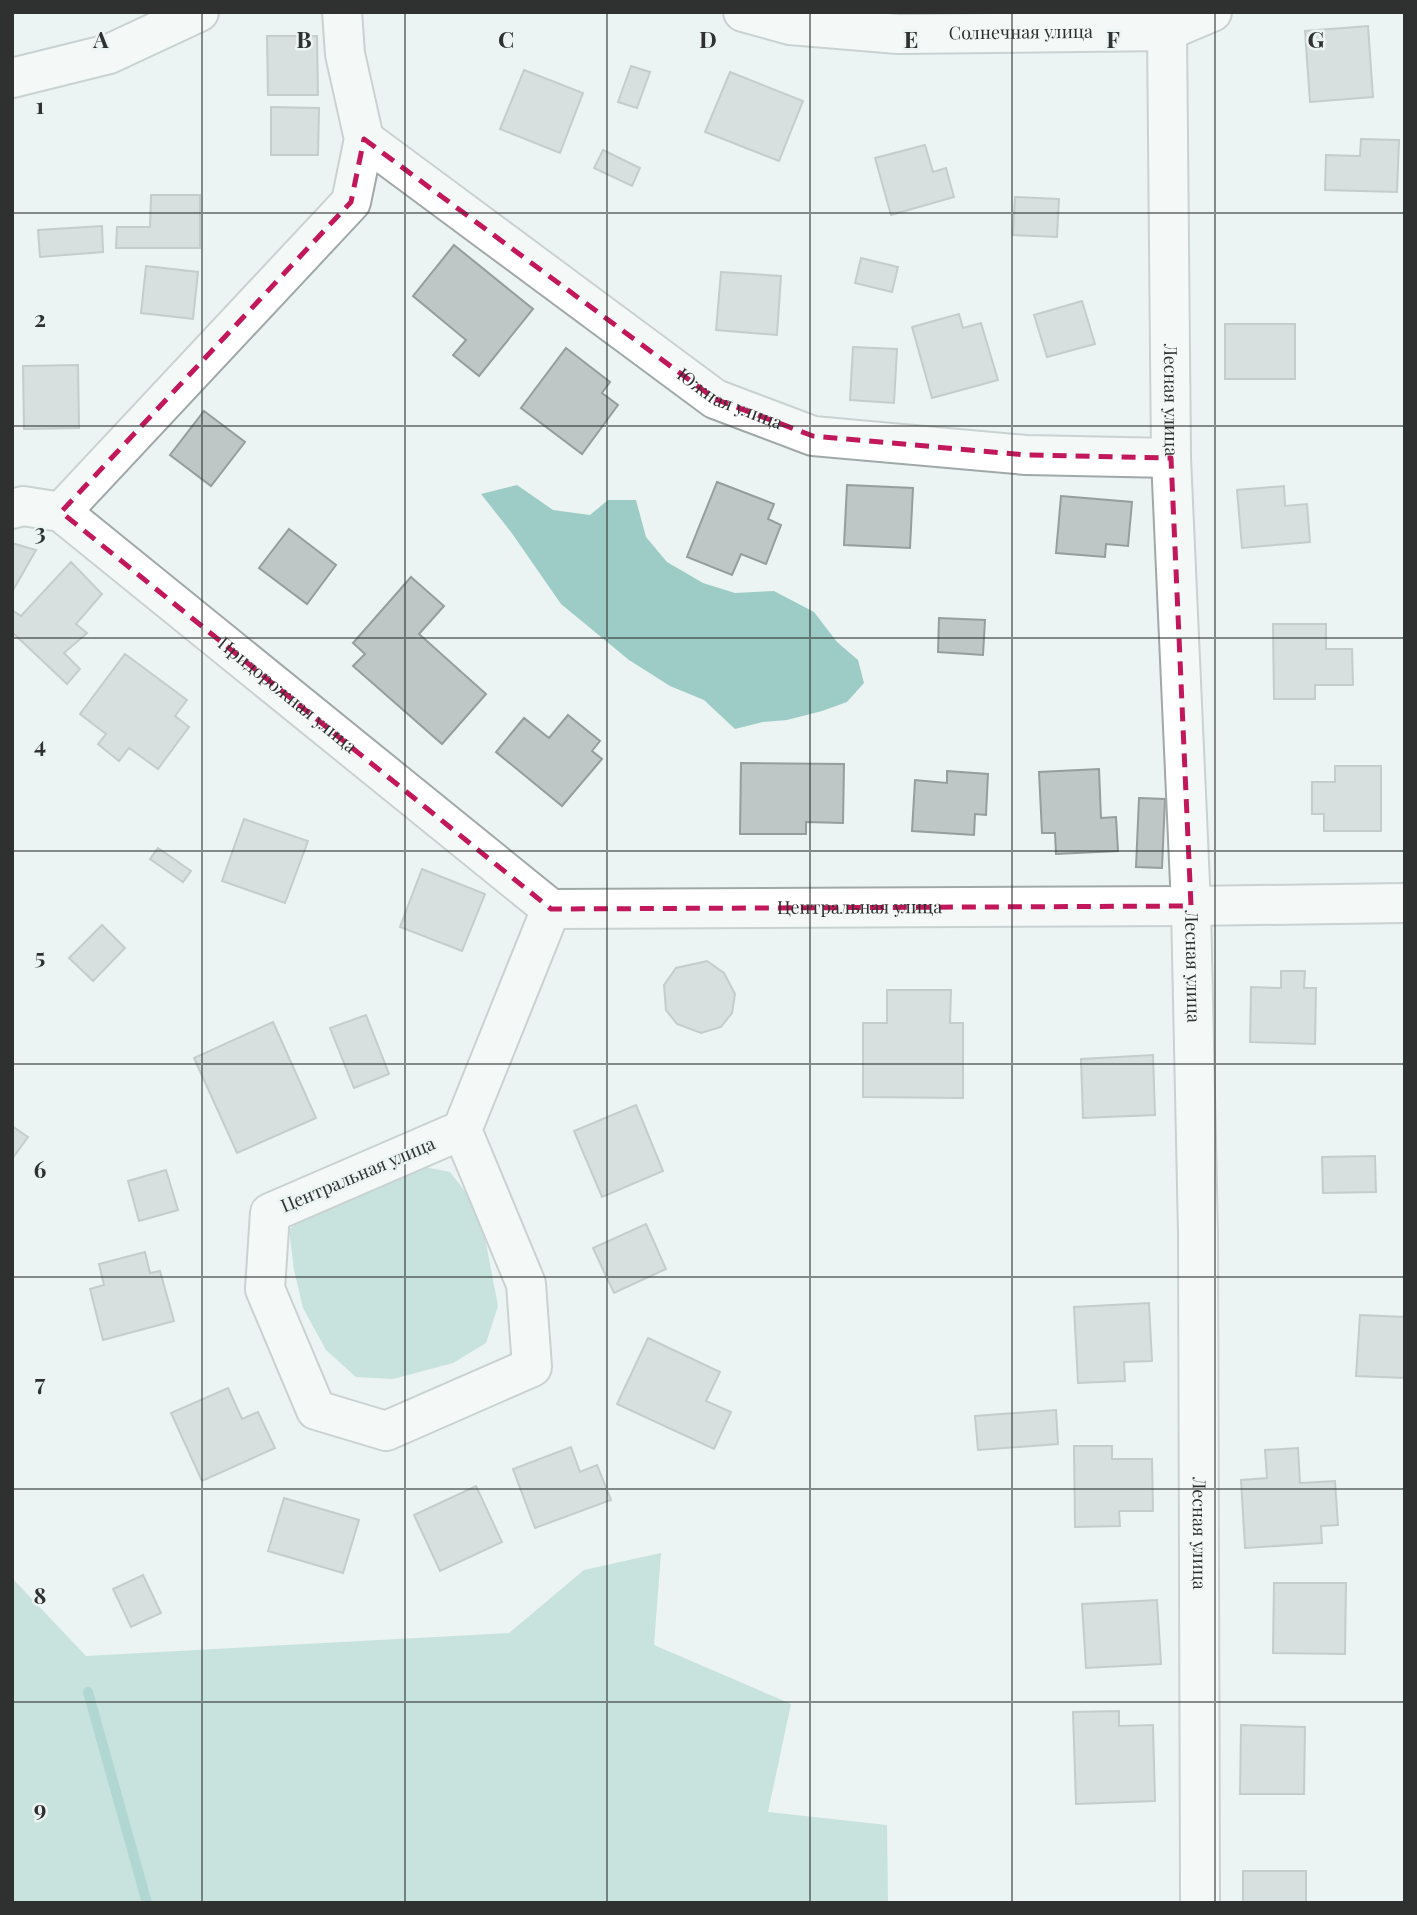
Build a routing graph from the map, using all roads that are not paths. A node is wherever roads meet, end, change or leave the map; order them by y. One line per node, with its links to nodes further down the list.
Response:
1 (199, 12): 6 (street)
2 (342, 12): 7 (street)
3 (743, 12): 5 (street, Солнечная улица)
4 (1212, 12): 5 (street, Солнечная улица)
5 (1167, 31): 8 (street, Лесная улица)
6 (12, 78)
7 (364, 139): 8 (street, Южная улица); 10 (street)
8 (1171, 458): 12 (street, Лесная улица)
9 (12, 509): 10 (street)
10 (61, 512): 13 (street, Придорожная улица)
11 (1405, 903): 12 (street, Центральная улица)
12 (1191, 906): 13 (street, Центральная улица); 15 (street, Лесная улица)
13 (551, 909): 14 (street)
14 (462, 1130): 14 (street, Центральная улица)
15 (1200, 1903)

